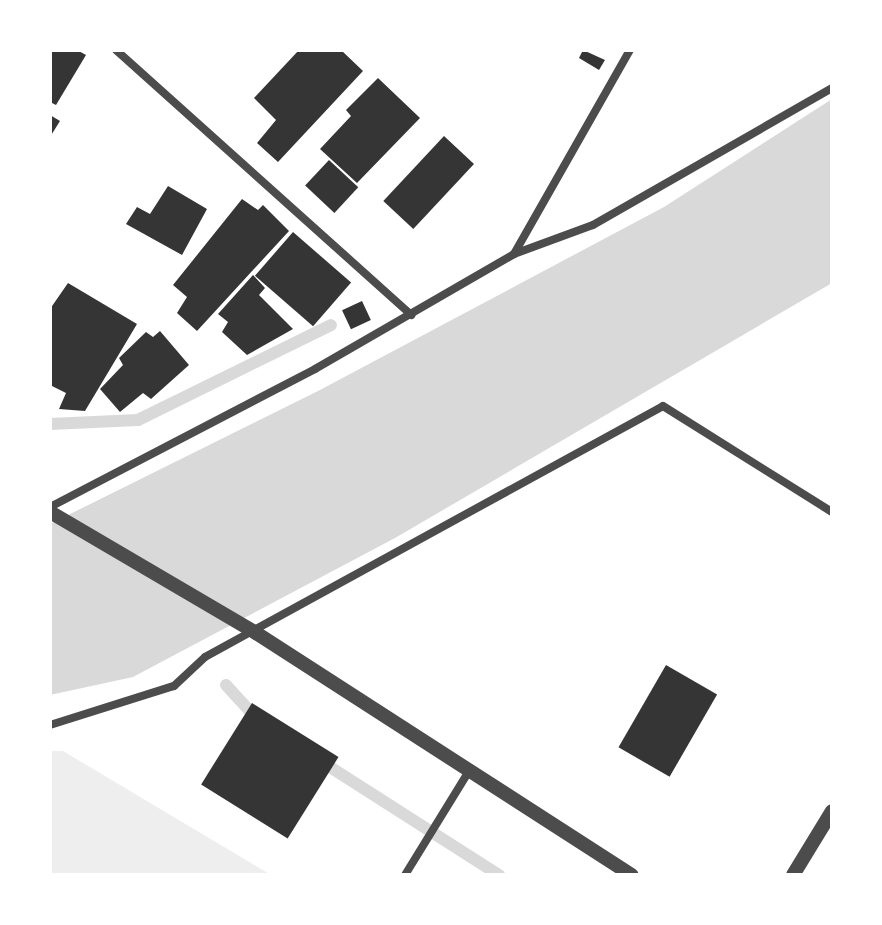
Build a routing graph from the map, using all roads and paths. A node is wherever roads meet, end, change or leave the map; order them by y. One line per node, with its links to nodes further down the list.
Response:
1 (116, 50): 5 (street)
2 (630, 50): 4 (street)
3 (832, 88): 4 (street)
4 (514, 254): 5 (street)
5 (411, 315): 6 (street)
6 (50, 509): 8 (street)
7 (832, 512): 8 (street)
8 (256, 633): 9 (street); 10 (street)
9 (50, 725)
10 (469, 771): 12 (street); 13 (street)
11 (832, 811): 14 (street)
12 (405, 875)
13 (632, 875)
14 (793, 875)

